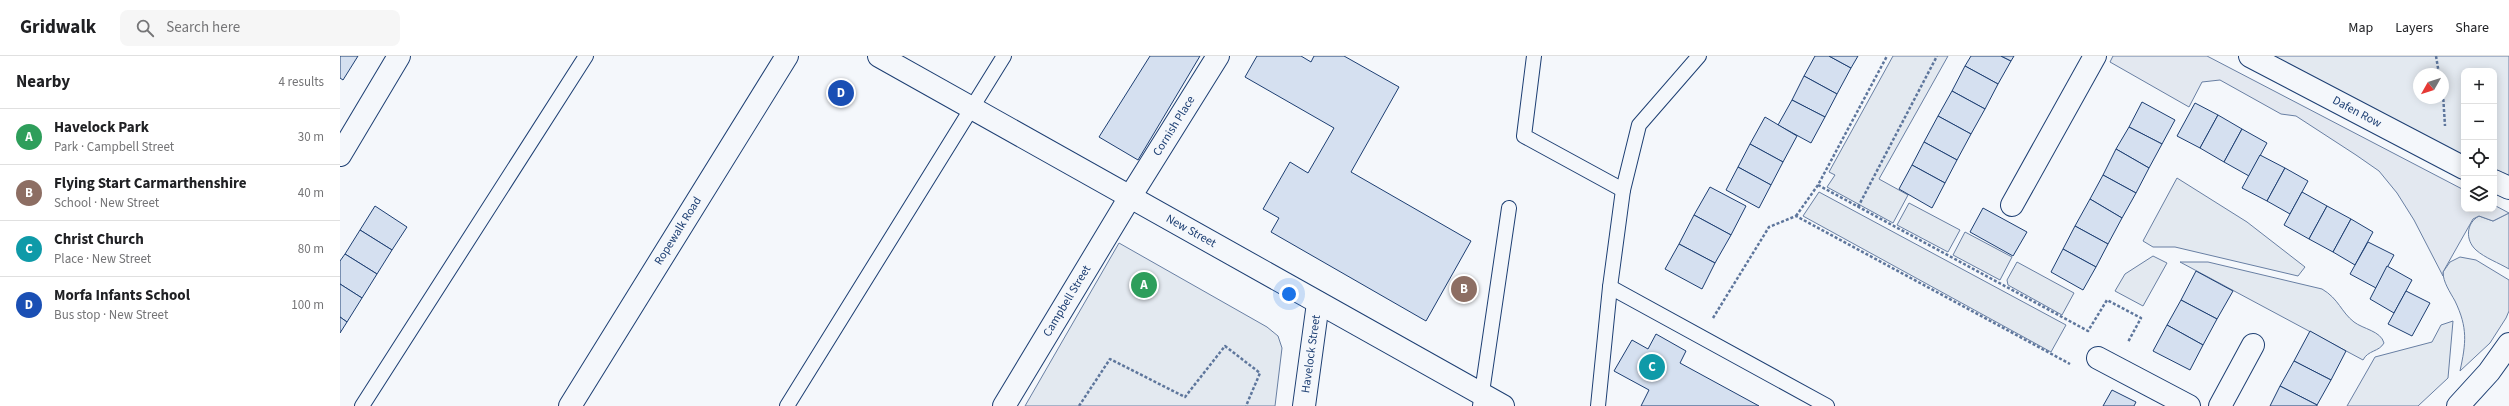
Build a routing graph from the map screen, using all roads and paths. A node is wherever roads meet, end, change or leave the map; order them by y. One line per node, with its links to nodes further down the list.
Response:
1 (399, 56): 16 (street)
2 (586, 56): 36 (lane)
3 (786, 56): 37 (street, Ropewalk Road)
4 (879, 56): 15 (street, New Street)
5 (1004, 56): 15 (lane)
6 (1218, 56): 22 (street, Cornish Place)
7 (1534, 56): 21 (lane)
8 (1699, 56): 21 (lane)
9 (1887, 56): 19 (path)
10 (1938, 56): 24 (path)
11 (2095, 56): 23 (street)
12 (2250, 56): 17 (street, Dafen Row)
13 (2436, 56): 14 (path)
14 (2438, 68)
15 (971, 108): 22 (street, New Street); 38 (lane)
16 (340, 155)
17 (2461, 166)
18 (2497, 182): 20 (street)
19 (1818, 185): 24 (path); 26 (path)
20 (2509, 188)
21 (1623, 190): 27 (lane)
22 (1130, 197): 28 (street, New Street); 39 (street, Campbell Street)
23 (2012, 205)
24 (1858, 206): 32 (path)
25 (1509, 208): 35 (lane)
26 (1796, 216): 29 (path); 34 (path)
27 (1610, 287): 29 (lane); 44 (lane)
28 (1318, 303): 35 (street, New Street); 42 (street, Havelock Street)
29 (1701, 337): 45 (lane)
30 (2509, 344): 48 (street)
31 (2253, 345): 47 (street)
32 (2126, 348)
33 (2098, 358): 46 (street)
34 (2074, 366)
35 (1482, 401): 43 (street, New Street)
36 (362, 406)
37 (570, 406)
38 (787, 406)
39 (1004, 406)
40 (1081, 406): 41 (path)
41 (1246, 406)
42 (1304, 406)
43 (1503, 406)
44 (1598, 406)
45 (1828, 406)
46 (2189, 406)
47 (2220, 406)
48 (2458, 406)

